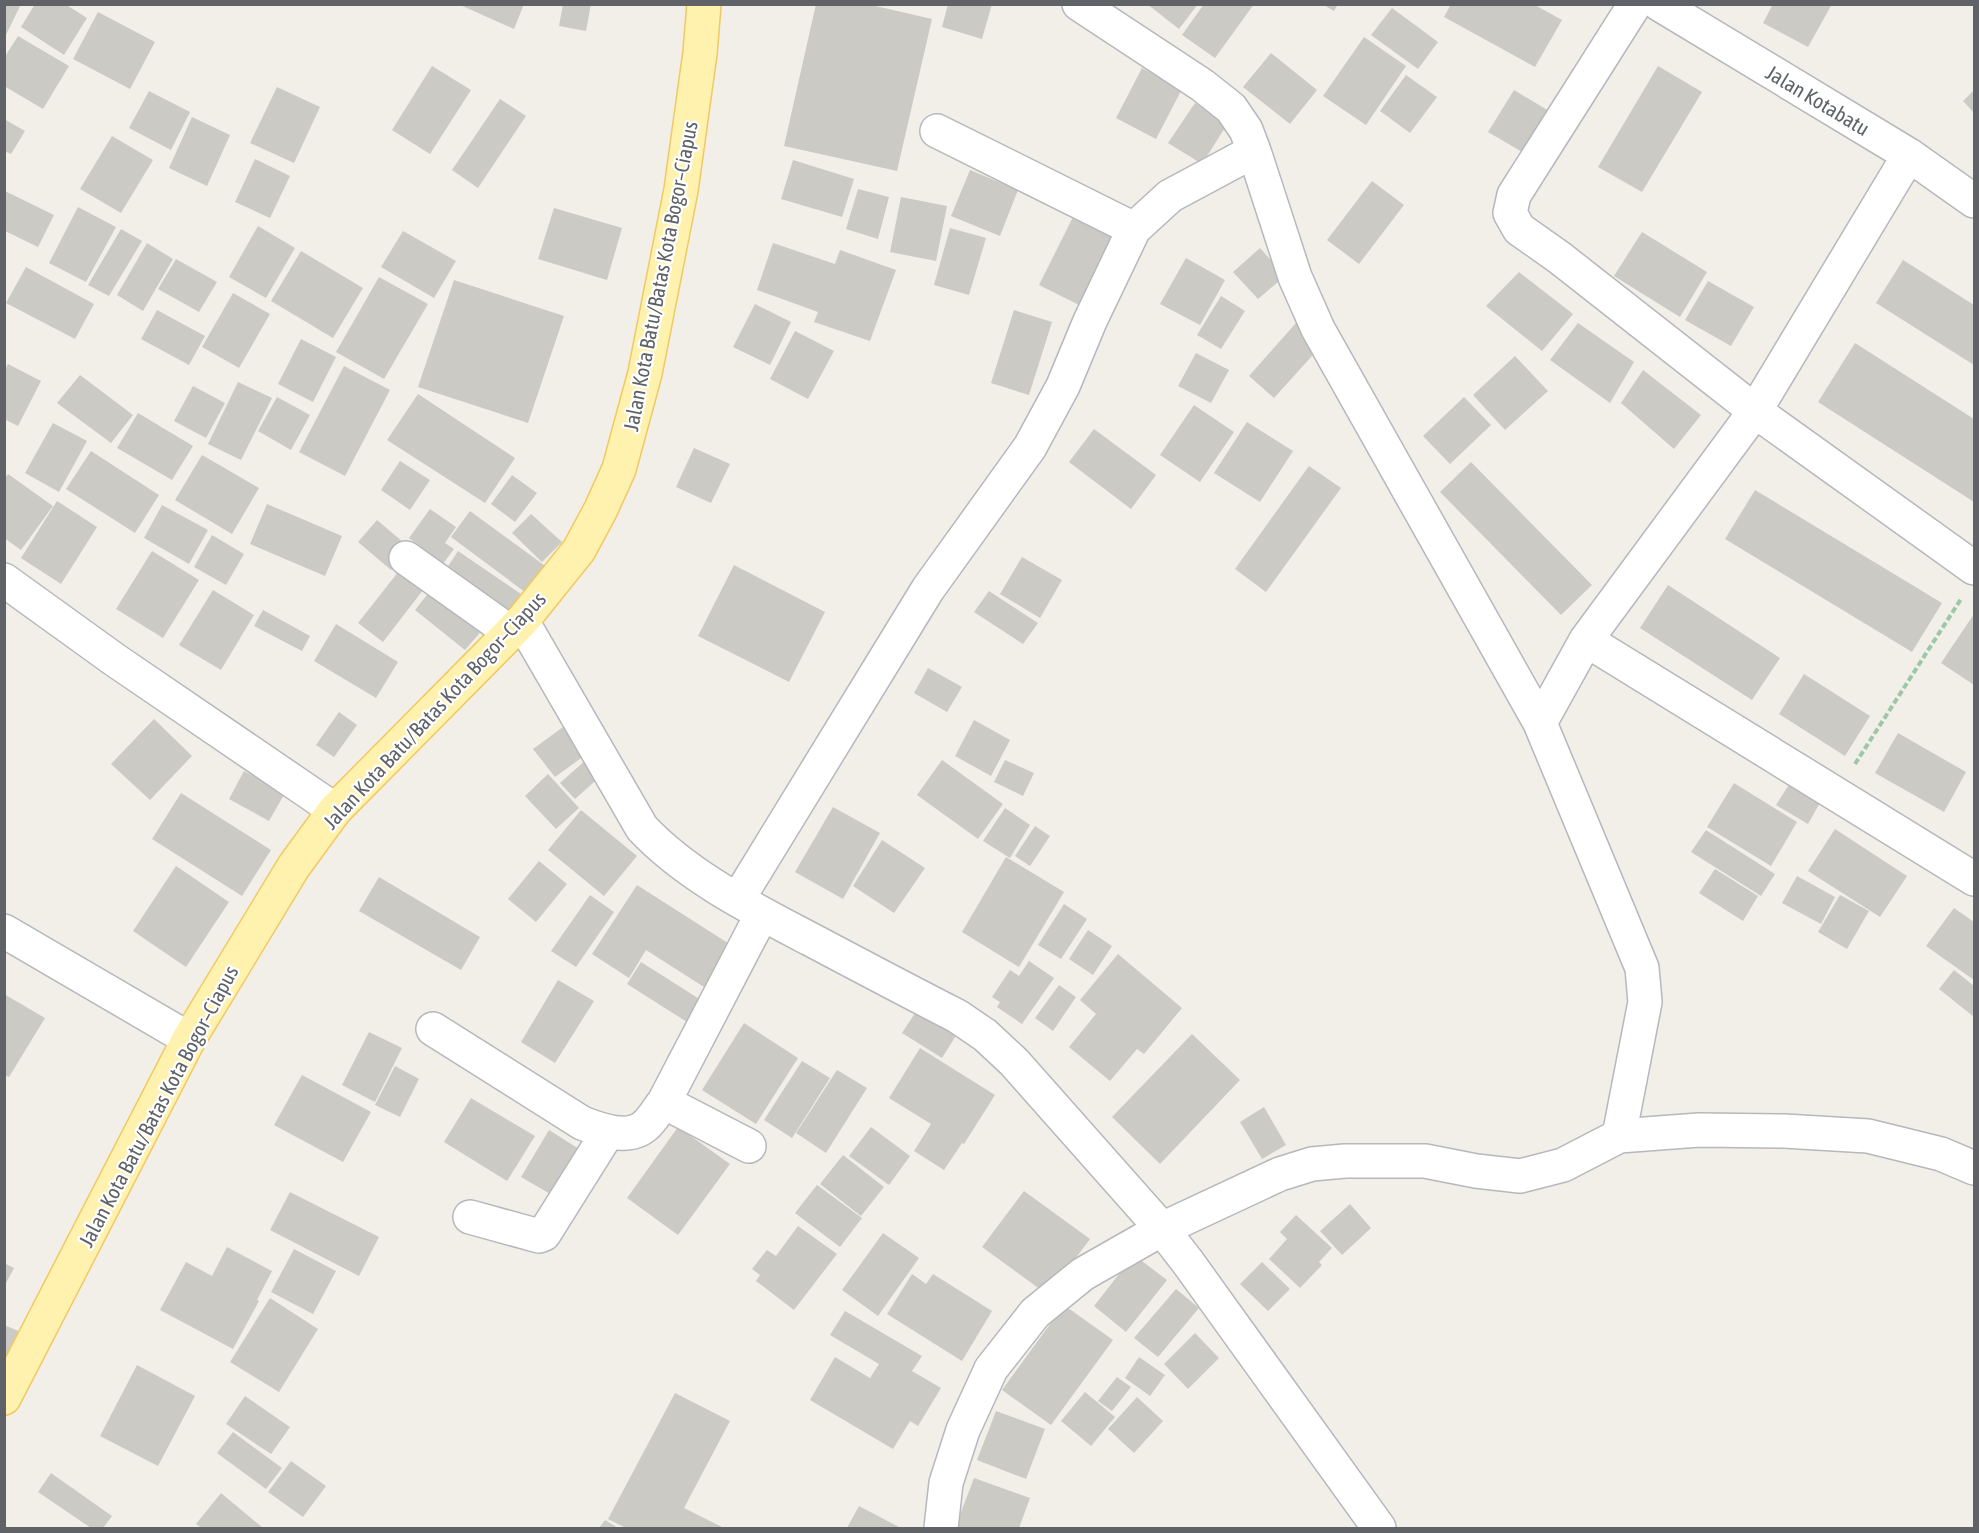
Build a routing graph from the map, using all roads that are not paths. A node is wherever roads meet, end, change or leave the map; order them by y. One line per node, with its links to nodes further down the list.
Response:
1 (704, 4): 14 (main road, Jalan Kota Batu/Batas Kota Bogor–Ciapus)
2 (1078, 4): 6 (street)
3 (1635, 4): 10 (street)
4 (1659, 4): 7 (street, Jalan Kotabatu)
5 (937, 131): 9 (street)
6 (1254, 151): 9 (street); 16 (street)
7 (1909, 155): 8 (street, Jalan Kotabatu); 10 (street)
8 (1974, 201)
9 (1134, 229): 19 (street)
10 (1755, 411): 13 (street); 15 (street)
11 (406, 558): 14 (street)
12 (4, 580): 17 (street)
13 (1968, 583)
14 (516, 627): 17 (main road, Jalan Kota Batu/Batas Kota Bogor–Ciapus); 19 (street)
15 (1586, 640): 16 (street); 18 (street)
16 (1540, 723): 25 (street)
17 (335, 810): 22 (main road, Jalan Kota Batu/Batas Kota Bogor–Ciapus)
18 (1974, 879)
19 (750, 907): 23 (street); 29 (street)
20 (4, 931): 22 (street)
21 (433, 1029): 24 (street)
22 (189, 1039): 30 (main road, Jalan Kota Batu/Batas Kota Bogor–Ciapus)
23 (664, 1102): 24 (street); 26 (street)
24 (608, 1132): 28 (street)
25 (1619, 1137): 27 (street); 29 (street)
26 (749, 1146)
27 (1974, 1168)
28 (470, 1217)
29 (1162, 1229): 31 (street); 32 (street)
30 (4, 1398)
31 (941, 1528)
32 (1379, 1528)

